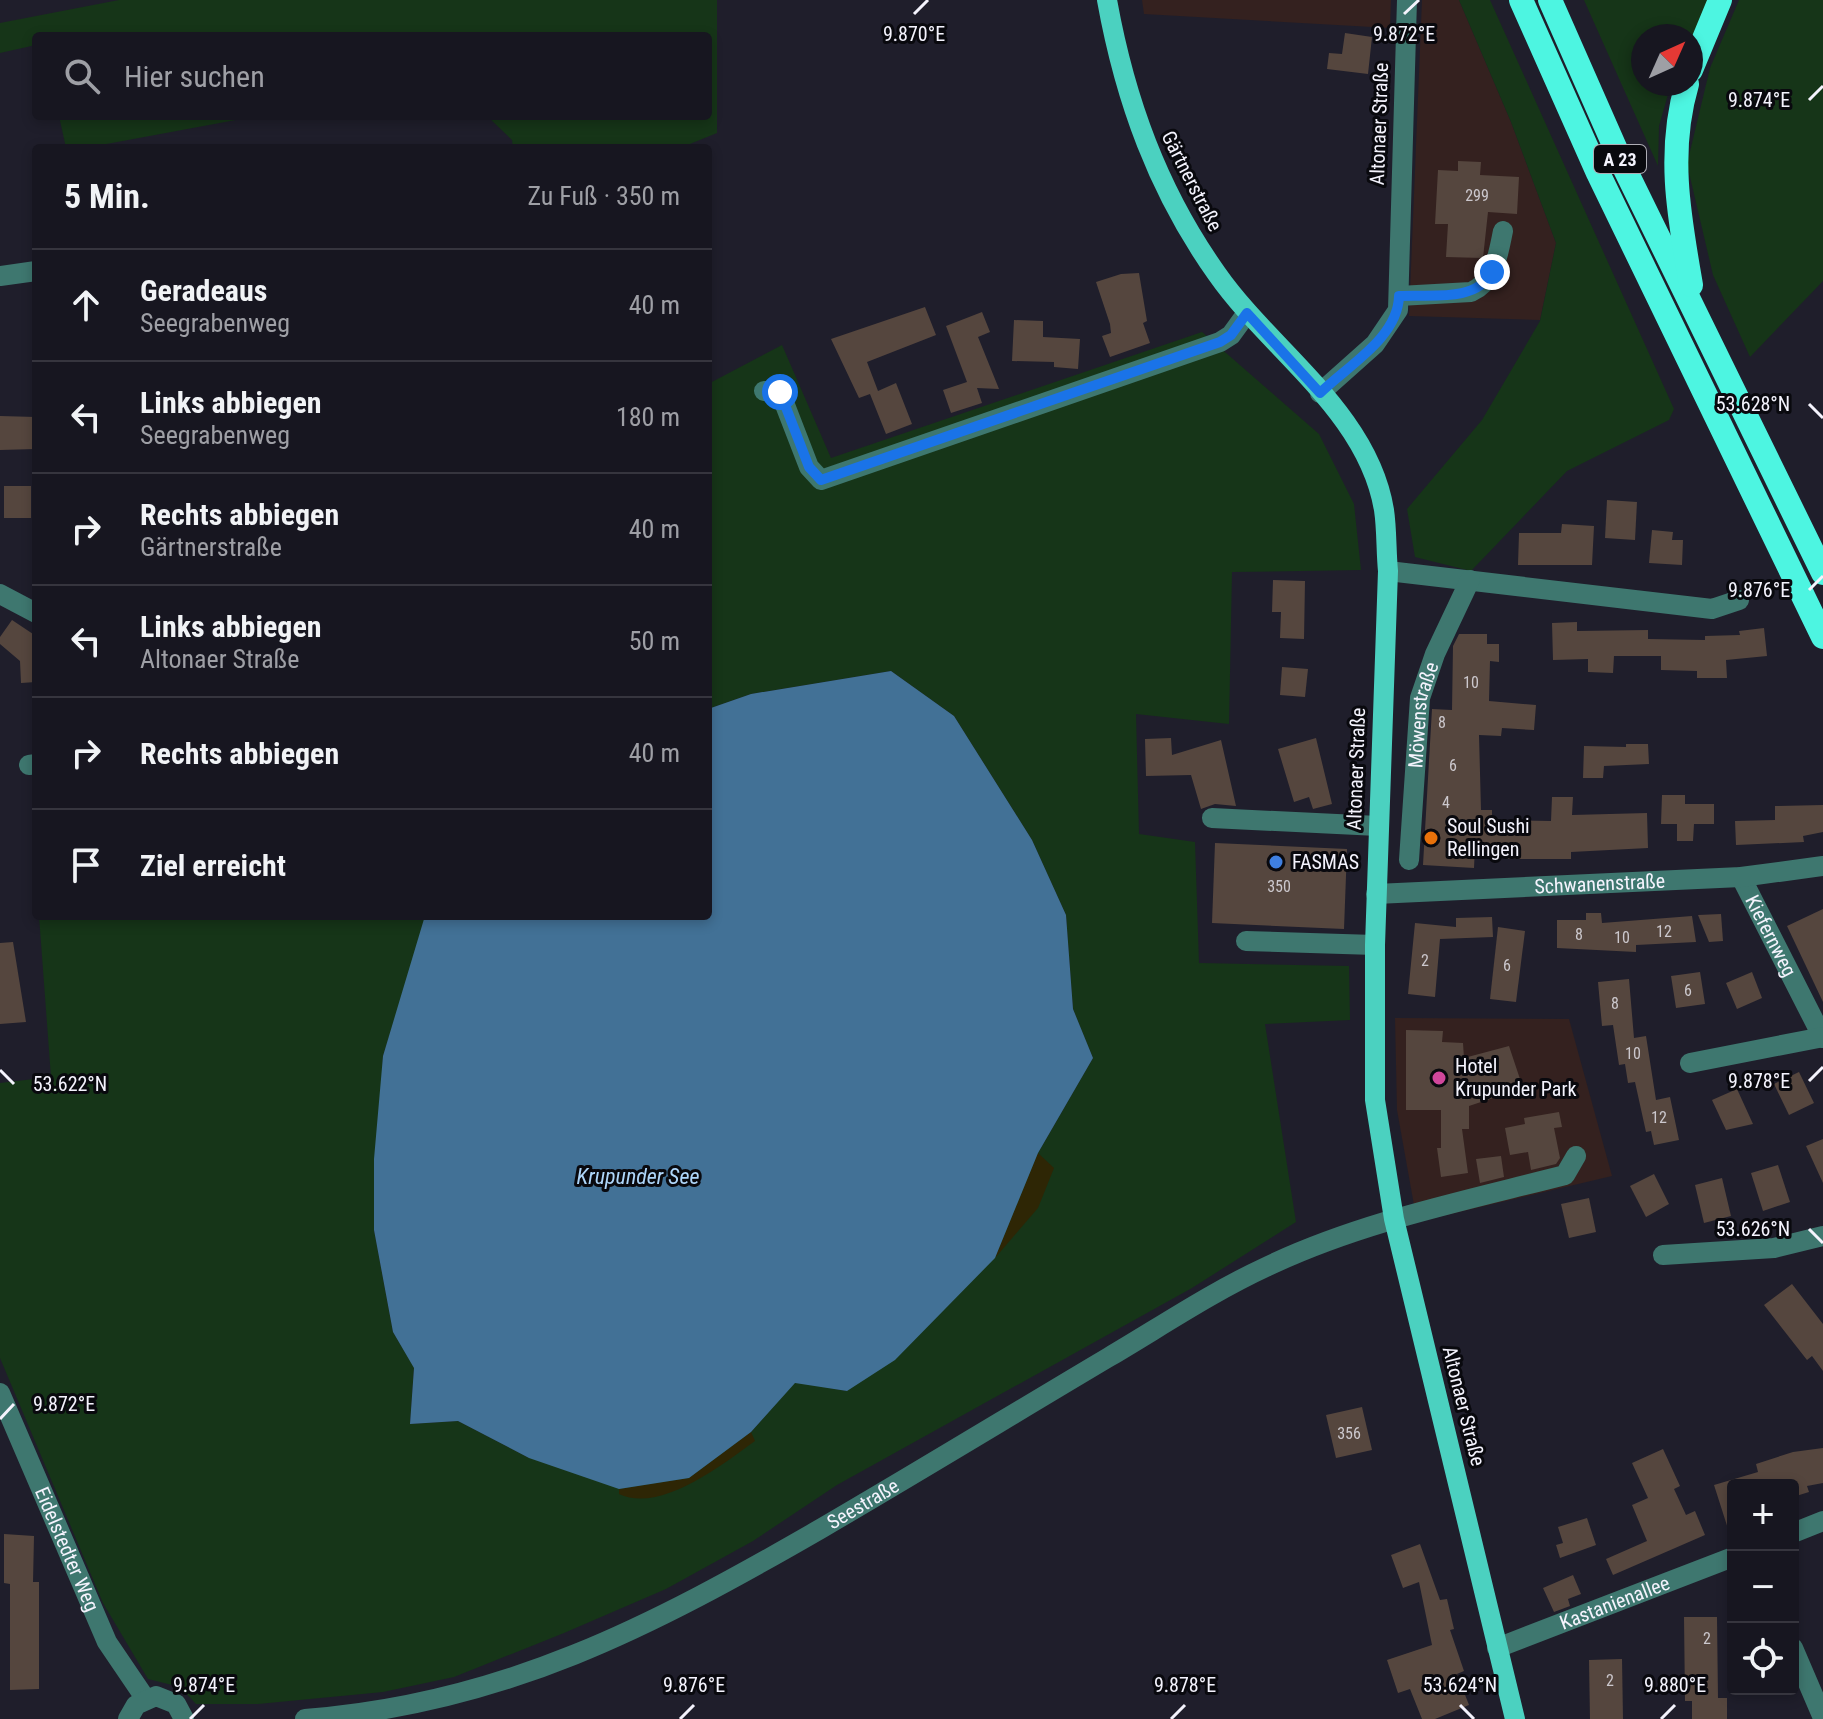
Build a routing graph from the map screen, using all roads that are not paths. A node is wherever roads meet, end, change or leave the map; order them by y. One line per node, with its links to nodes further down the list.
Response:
1 (1107, 0): 12 (main road, Gärtnerstraße)
2 (1407, 0): 11 (street, Altonaer Straße)
3 (1521, 0): 22 (highway, A 23)
4 (1550, 0): 13 (highway, A 23)
5 (1720, 0): 6 (highway)
6 (1703, 41)
7 (1684, 96): 13 (highway)
8 (1503, 231): 11 (street)
9 (32, 272): 10 (street)
10 (0, 276)
11 (1399, 296): 15 (street, Altonaer Straße)
12 (1247, 313): 14 (street); 15 (main road, Gärtnerstraße)
13 (1696, 315): 17 (highway, A 23)
14 (764, 391)
15 (1320, 393): 16 (main road, Altonaer Straße)
16 (1388, 571): 18 (street); 24 (main road, Altonaer Straße)
17 (1823, 573)
18 (1470, 580): 20 (street); 25 (street, Möwenstraße)
19 (0, 594): 21 (street)
20 (1739, 600)
21 (32, 611)
22 (1823, 637)
23 (1212, 818): 24 (street)
24 (1378, 826): 28 (main road, Altonaer Straße)
25 (1409, 860)
26 (1823, 866): 27 (street, Schwanenstraße)
27 (1741, 877): 28 (street, Schwanenstraße); 31 (street, Kiefernweg)
28 (1376, 894): 30 (main road, Altonaer Straße)
29 (1246, 941): 30 (street)
30 (1375, 945): 34 (main road, Altonaer Straße)
31 (1823, 1038): 32 (street, Kiefernweg)
32 (1690, 1063)
33 (1576, 1156): 34 (street, Seestraße)
34 (1394, 1219): 41 (main road, Altonaer Straße); 44 (street, Seestraße)
35 (1823, 1236): 36 (street)
36 (1663, 1255)
37 (0, 1393): 43 (street, Eidelstedter Weg)
38 (1823, 1521): 39 (street)
39 (1799, 1531)
40 (1727, 1559): 41 (street, Kastanienallee)
41 (1497, 1648): 49 (main road, Altonaer Straße)
42 (1799, 1662): 45 (street)
43 (145, 1698): 46 (street); 47 (street)
44 (338, 1718): 48 (street, Seestraße)
45 (1823, 1718)
46 (128, 1719)
47 (184, 1719)
48 (305, 1719)
49 (1515, 1719)

